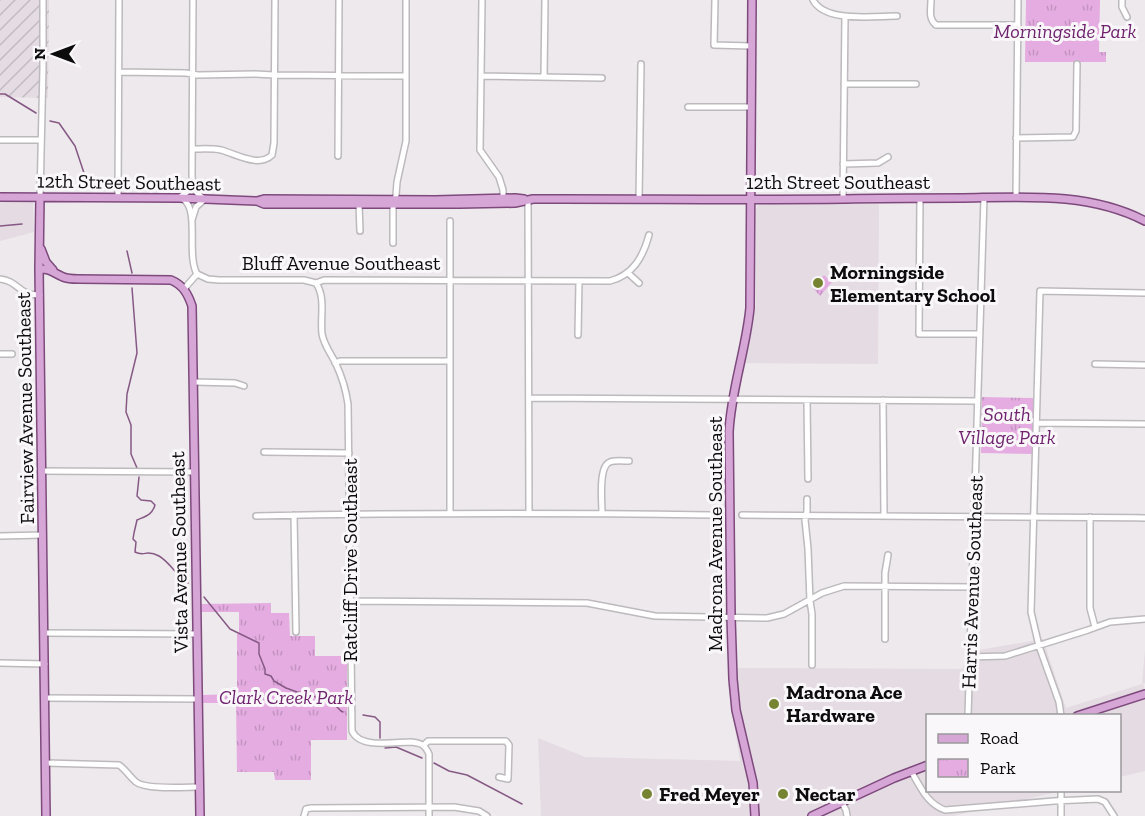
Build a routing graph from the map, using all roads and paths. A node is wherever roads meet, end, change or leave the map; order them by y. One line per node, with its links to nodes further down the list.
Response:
1 (43, 0): 36 (street, Fairview Avenue Southeast)
2 (119, 0): 22 (street)
3 (193, 0): 23 (street)
4 (275, 0): 24 (street)
5 (339, 0): 25 (street)
6 (406, 0): 26 (street)
7 (482, 0): 27 (street)
8 (545, 0): 28 (street)
9 (715, 0): 19 (street)
10 (752, 0): 19 (main road, Madrona Avenue Southeast)
11 (931, 0): 18 (street)
12 (1018, 0): 18 (street)
13 (1122, 0): 17 (street)
14 (814, 3): 15 (street)
15 (845, 16): 16 (street); 30 (street)
16 (897, 16)
17 (1127, 17)
18 (1018, 25): 34 (street)
19 (751, 46): 33 (main road, Madrona Avenue Southeast)
20 (641, 64): 50 (street)
21 (1077, 64): 34 (street)
22 (119, 72): 23 (street); 46 (street)
23 (192, 74): 24 (street); 37 (street)
24 (274, 75): 25 (street); 37 (street)
25 (338, 75): 26 (street); 38 (street)
26 (406, 76): 56 (street)
27 (481, 76): 28 (street); 55 (street)
28 (544, 77): 29 (street)
29 (602, 78)
30 (844, 84): 31 (street); 40 (street)
31 (916, 84)
32 (688, 106): 33 (street)
33 (750, 107): 51 (main road, Madrona Avenue Southeast)
34 (1016, 138): 45 (street)
35 (0, 140): 36 (street)
36 (41, 140): 43 (street, Fairview Avenue Southeast)
37 (192, 149): 41 (street)
38 (338, 156)
39 (888, 157): 40 (street)
40 (843, 164): 52 (street)
41 (192, 176): 47 (street); 49 (street)
42 (0, 197): 43 (main road, 12th Street Southeast)
43 (40, 197): 46 (main road, 12th Street Southeast); 65 (main road, Fairview Avenue Southeast)
44 (984, 197): 45 (main road, 12th Street Southeast); 48 (main road, 12th Street Southeast); 80 (street, Harris Avenue Southeast)
45 (1016, 197): 59 (main road, 12th Street Southeast)
46 (118, 198): 47 (main road, 12th Street Southeast)
47 (180, 198): 49 (main road, 12th Street Southeast); 60 (street)
48 (920, 198): 52 (main road, 12th Street Southeast); 80 (street)
49 (205, 199): 54 (main road, 12th Street Southeast); 60 (street)
50 (639, 199): 51 (main road, 12th Street Southeast); 53 (main road, 12th Street Southeast)
51 (750, 199): 52 (main road, 12th Street Southeast); 91 (main road, Madrona Avenue Southeast)
52 (843, 199)
53 (528, 200): 55 (main road, 12th Street Southeast); 73 (street)
54 (257, 201): 56 (main road, 12th Street Southeast); 57 (main road, 12th Street Southeast)
55 (503, 201): 56 (main road, 12th Street Southeast)
56 (395, 202): 57 (main road, 12th Street Southeast); 66 (street)
57 (359, 204): 63 (street)
58 (1145, 213): 59 (main road)
59 (1135, 216): 62 (main road, 12th Street Southeast)
60 (192, 220): 70 (street)
61 (450, 221): 72 (street)
62 (1145, 221)
63 (360, 231)
64 (649, 236): 69 (street)
65 (39, 243): 67 (main road, Fairview Avenue Southeast); 68 (main road)
66 (393, 243)
67 (39, 269): 68 (main road); 79 (main road, Fairview Avenue Southeast)
68 (54, 272): 77 (main road)
69 (628, 273): 74 (street, Bluff Avenue Southeast); 76 (street)
70 (197, 274): 75 (street, Bluff Avenue Southeast); 77 (street)
71 (0, 279): 79 (street)
72 (450, 280): 73 (street, Bluff Avenue Southeast); 75 (street, Bluff Avenue Southeast); 84 (street)
73 (528, 280): 74 (street, Bluff Avenue Southeast); 90 (street)
74 (579, 281): 81 (street)
75 (316, 283): 85 (street, Ratcliff Drive Southeast)
76 (639, 283)
77 (184, 289): 88 (main road, Vista Avenue Southeast)
78 (1145, 293): 95 (street)
79 (40, 295): 100 (main road, Fairview Avenue Southeast)
80 (979, 334): 94 (street, Harris Avenue Southeast)
81 (578, 335)
82 (0, 354): 83 (street)
83 (12, 354)
84 (450, 361): 85 (street); 104 (street)
85 (335, 363): 98 (street, Ratcliff Drive Southeast)
86 (1095, 364): 87 (street)
87 (1145, 365)
88 (194, 382): 89 (street); 101 (main road, Vista Avenue Southeast)
89 (243, 386)
90 (529, 399): 91 (street); 105 (street)
91 (733, 400): 92 (street); 125 (main road, Madrona Avenue Southeast)
92 (807, 400): 93 (street); 102 (street)
93 (883, 400): 94 (street); 113 (street)
94 (977, 401): 115 (street, Harris Avenue Southeast)
95 (1036, 423): 96 (street); 114 (street)
96 (1145, 424)
97 (264, 452): 98 (street)
98 (349, 453): 107 (street, Ratcliff Drive Southeast)
99 (629, 461): 106 (street)
100 (41, 471): 101 (street); 118 (main road, Fairview Avenue Southeast)
101 (195, 472): 130 (main road, Vista Avenue Southeast)
102 (808, 479)
103 (807, 499): 112 (street)
104 (450, 513): 105 (street); 107 (street)
105 (529, 513): 106 (street)
106 (602, 513): 109 (street)
107 (349, 514): 108 (street); 124 (street, Ratcliff Drive Southeast)
108 (294, 515): 111 (street); 128 (street)
109 (710, 515)
110 (742, 515): 112 (street)
111 (256, 516)
112 (806, 516): 113 (street); 123 (street)
113 (884, 516): 115 (street)
114 (1033, 516): 115 (street); 116 (street); 132 (street)
115 (973, 517): 122 (street, Harris Avenue Southeast)
116 (1089, 517): 117 (street); 127 (street)
117 (1145, 518)
118 (43, 535): 119 (street); 129 (main road, Fairview Avenue Southeast)
119 (0, 536)
120 (888, 555): 121 (street)
121 (885, 586): 122 (street); 123 (street); 131 (street)
122 (971, 587): 133 (street, Harris Avenue Southeast)
123 (810, 601): 125 (street); 136 (street)
124 (350, 602): 125 (street); 143 (street, Ratcliff Drive Southeast)
125 (731, 617): 153 (main road, Madrona Avenue Southeast)
126 (1145, 619): 127 (street)
127 (1095, 627): 132 (street)
128 (296, 632)
129 (44, 633): 130 (street); 135 (main road, Fairview Avenue Southeast)
130 (197, 634): 139 (main road, Vista Avenue Southeast)
131 (885, 639)
132 (1040, 646): 133 (street); 141 (street)
133 (969, 657): 140 (street, Harris Avenue Southeast)
134 (0, 663): 135 (street)
135 (45, 664): 138 (main road, Fairview Avenue Southeast)
136 (812, 665)
137 (1145, 693): 142 (main road)
138 (45, 698): 139 (street); 144 (main road, Fairview Avenue Southeast)
139 (198, 699): 148 (main road, Vista Avenue Southeast)
140 (968, 714)
141 (1061, 714)
142 (1083, 714)
143 (424, 745): 147 (street); 152 (street)
144 (46, 763): 148 (street); 154 (main road, Fairview Avenue Southeast)
145 (926, 765): 146 (main road)
146 (911, 771): 150 (street); 151 (main road)
147 (499, 777)
148 (199, 787): 155 (main road, Vista Avenue Southeast)
149 (1061, 792): 150 (street)
150 (1060, 800): 162 (street); 163 (street)
151 (841, 801): 160 (main road); 161 (street)
152 (429, 807): 156 (street); 157 (street); 158 (street)
153 (755, 812): 159 (main road)
154 (46, 816)
155 (200, 816)
156 (304, 816)
157 (429, 816)
158 (487, 816)
159 (760, 816)
160 (812, 816)
161 (847, 816)
162 (1060, 816)
163 (1114, 816)

